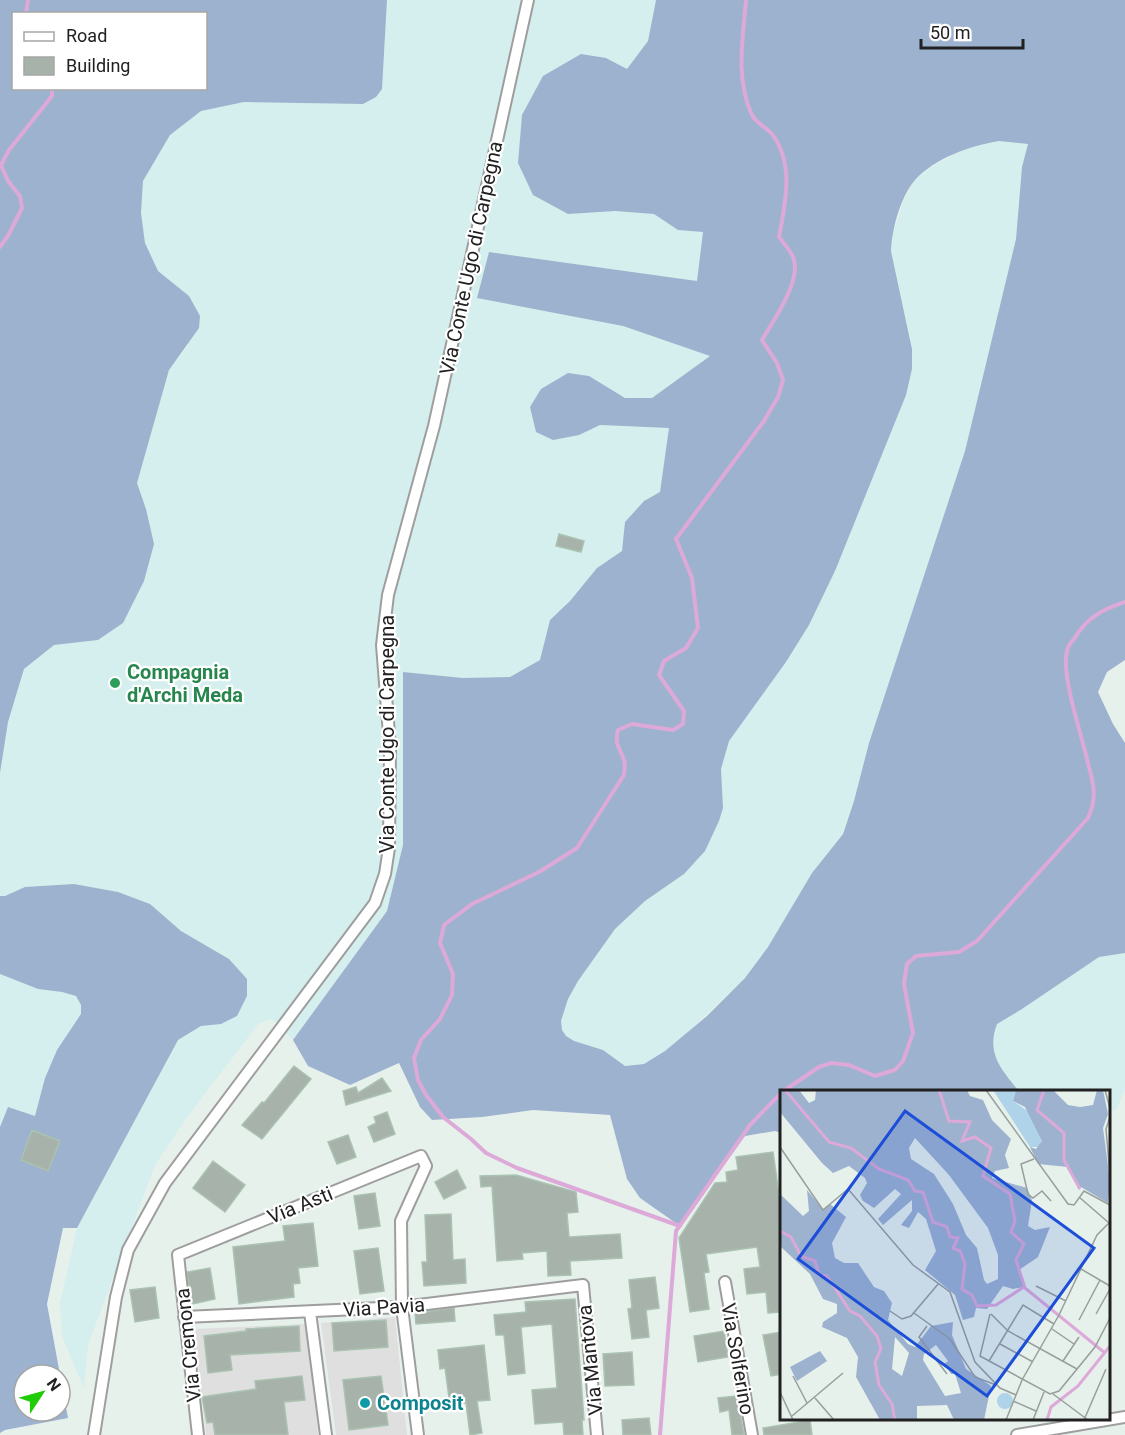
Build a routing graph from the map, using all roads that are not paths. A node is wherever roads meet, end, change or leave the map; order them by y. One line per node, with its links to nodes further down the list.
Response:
1 (528, 0): 11 (street, Via Conte Ugo di Carpegna)
2 (178, 1255): 5 (street, Via Asti); 7 (street, Via Cremona)
3 (725, 1282): 16 (street, Via Solferino)
4 (583, 1285): 5 (street, Via Pavia); 15 (street, Via Mantova)
5 (402, 1307): 6 (street, Via Pavia); 14 (street)
6 (310, 1312): 7 (street, Via Pavia); 13 (street)
7 (184, 1317): 12 (street, Via Cremona)
8 (1125, 1417): 10 (street)
9 (1107, 1420): 17 (street)
10 (1110, 1420)
11 (94, 1435)
12 (198, 1435)
13 (326, 1435)
14 (418, 1435)
15 (597, 1435)
16 (752, 1435)
17 (1017, 1435)

